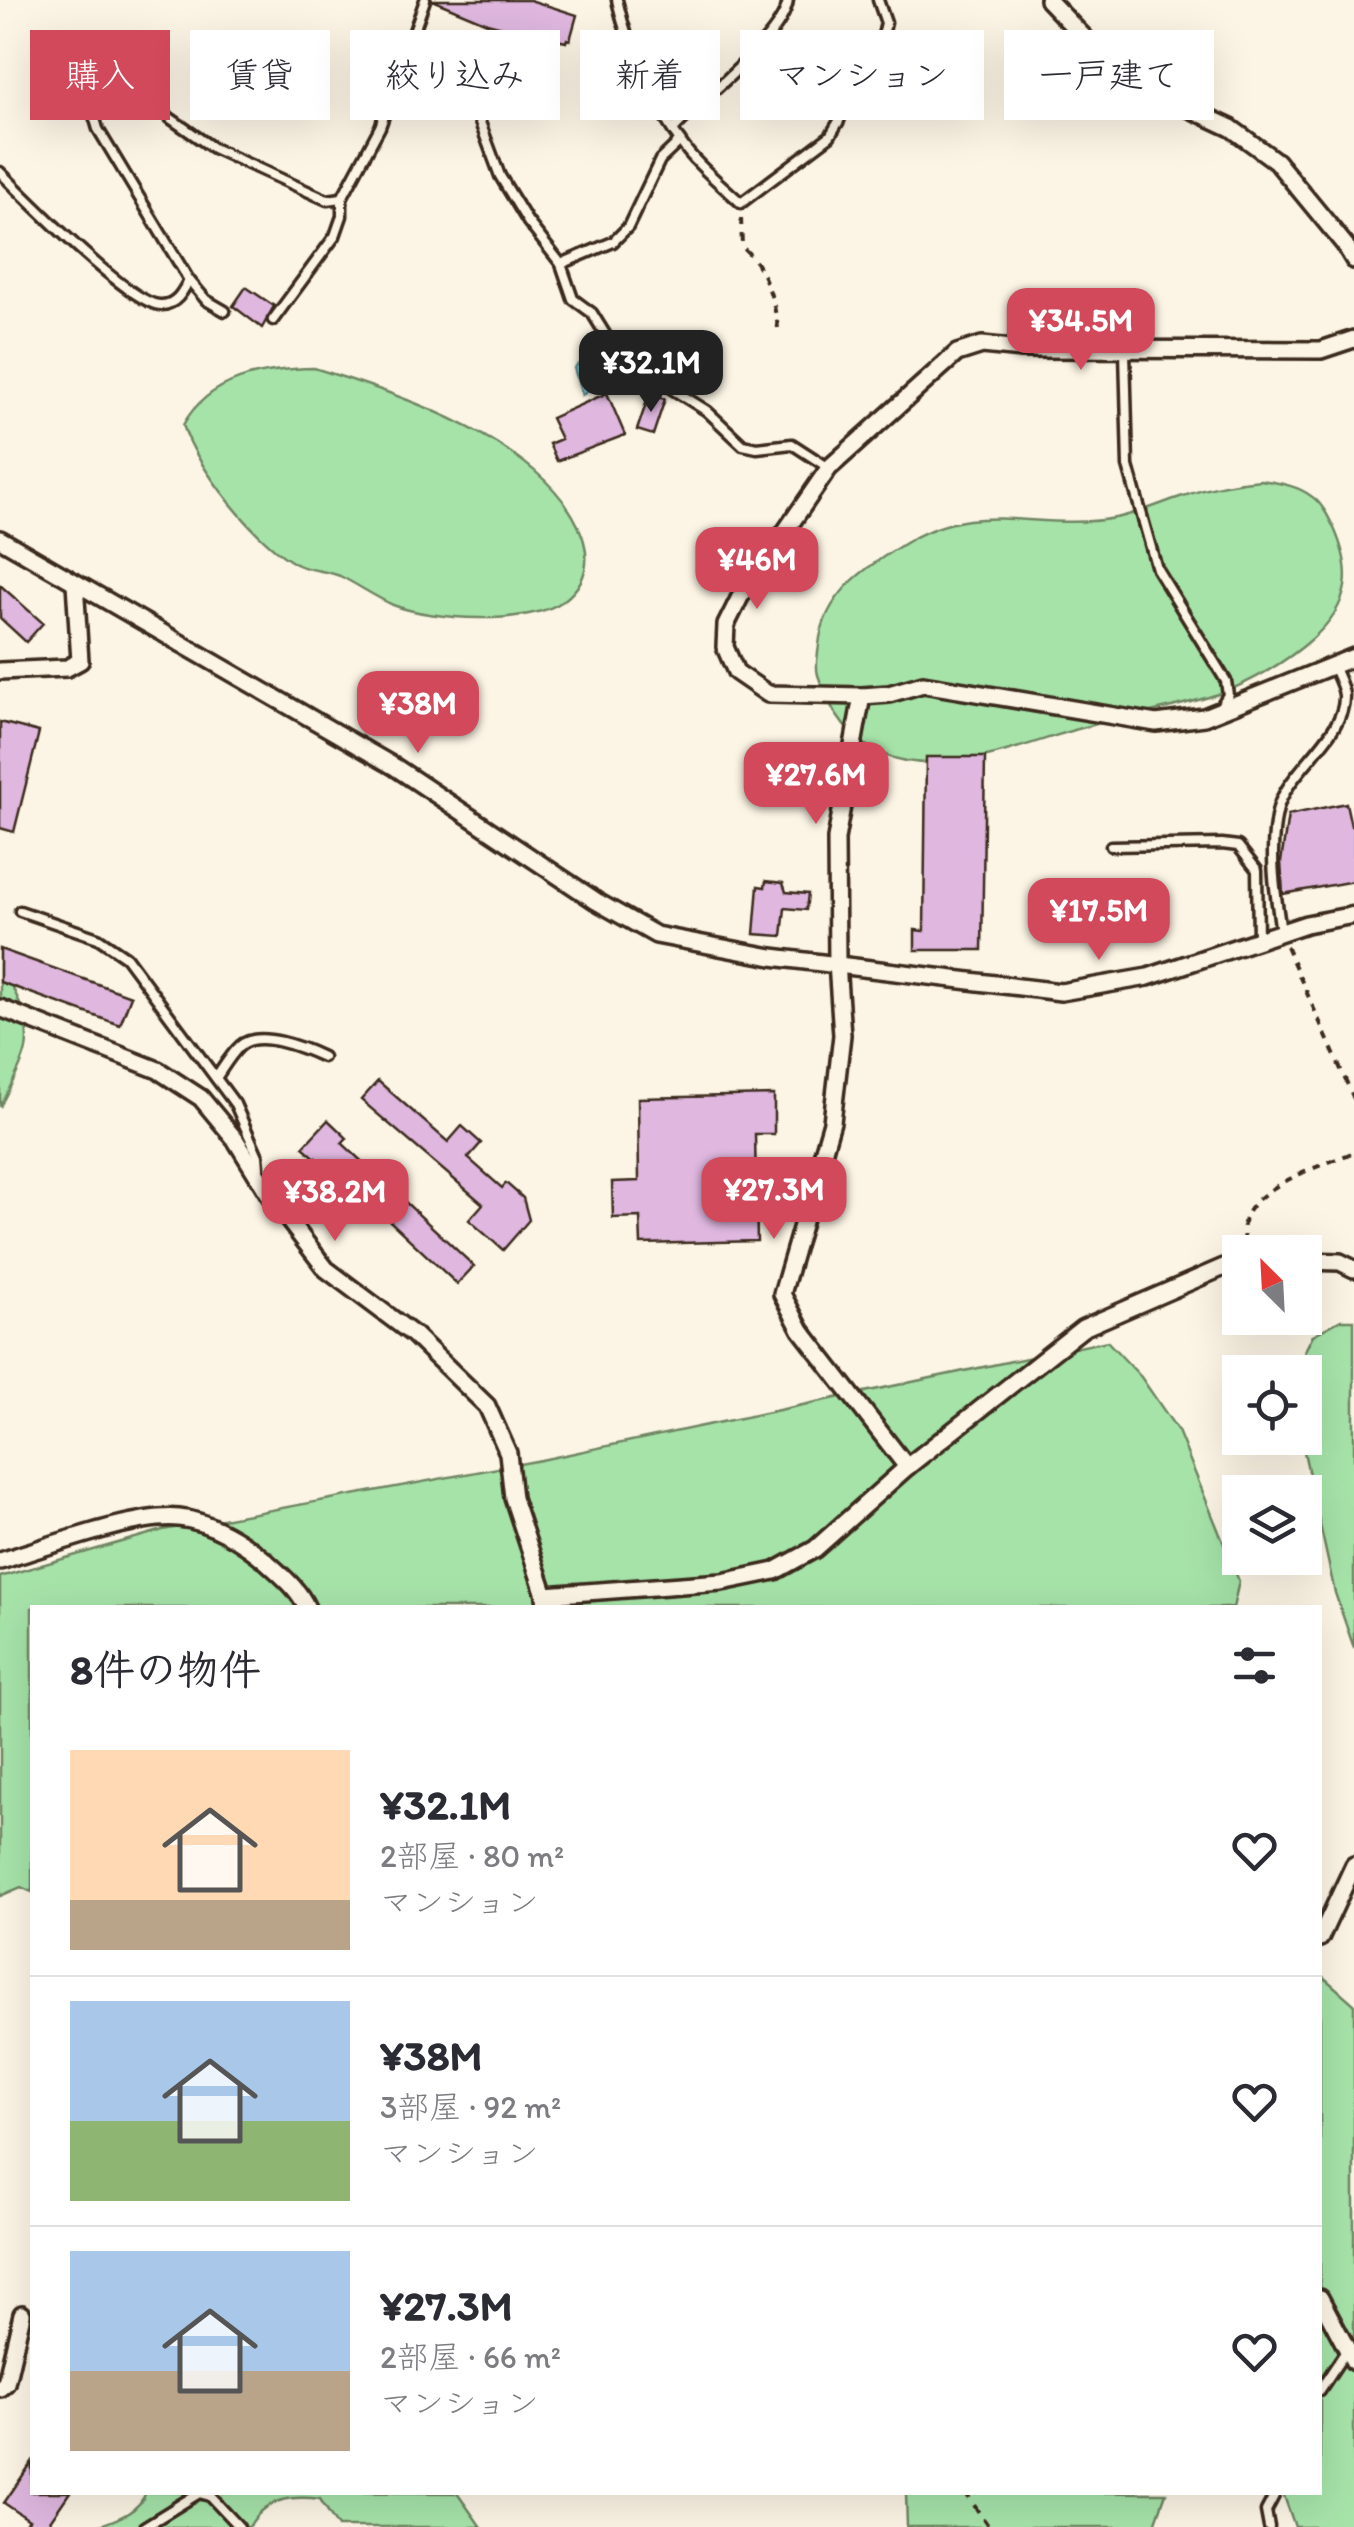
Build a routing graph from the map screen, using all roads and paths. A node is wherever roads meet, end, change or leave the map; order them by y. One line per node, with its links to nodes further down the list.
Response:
1 (425, 0): 6 (lane)
2 (617, 0): 9 (lane)
3 (788, 0): 9 (lane)
4 (878, 0): 13 (lane)
5 (1055, 3): 14 (street)
6 (414, 30)
7 (383, 120): 12 (lane)
8 (479, 120): 15 (lane)
9 (673, 130): 10 (lane)
10 (680, 141): 13 (lane); 15 (lane)
11 (0, 172): 16 (lane)
12 (342, 198): 16 (lane); 18 (lane)
13 (740, 203): 19 (path)
14 (1354, 260)
15 (561, 264): 22 (lane)
16 (189, 280): 17 (lane)
17 (225, 310)
18 (273, 320)
19 (778, 328)
20 (1354, 339): 21 (street)
21 (1125, 351): 22 (street); 29 (lane)
22 (829, 468): 28 (street)
23 (0, 540): 24 (street)
24 (75, 583): 27 (street); 35 (street)
25 (1354, 657): 26 (street)
26 (1333, 665): 29 (street); 33 (lane)
27 (0, 672)
28 (862, 696): 29 (street); 35 (street)
29 (1216, 713)
30 (1111, 846): 34 (lane)
31 (20, 910): 38 (lane)
32 (1354, 915): 33 (street)
33 (1280, 932): 34 (street); 39 (path)
34 (1258, 940): 35 (street)
35 (838, 963): 46 (street)
36 (0, 1008): 41 (street)
37 (323, 1057): 38 (lane)
38 (216, 1078): 41 (lane)
39 (1354, 1099)
40 (1354, 1152): 42 (path)
41 (259, 1178): 48 (street)
42 (1244, 1235)
43 (1322, 1261): 45 (street)
44 (1222, 1268): 46 (street)
45 (1354, 1269)
46 (907, 1468): 48 (street)
47 (0, 1561): 49 (street)
48 (546, 1601)
49 (306, 1605)
50 (1354, 1866): 51 (street)
51 (1322, 1934)
52 (1322, 2302): 54 (street)
53 (22, 2314): 55 (street)
54 (1350, 2357): 56 (lane)
55 (0, 2388)
56 (1322, 2388)
57 (196, 2495): 61 (lane)
58 (206, 2495): 62 (lane)
59 (967, 2495): 63 (path)
60 (1274, 2495): 64 (lane)
61 (144, 2527)
62 (238, 2527)
63 (990, 2527)
64 (1269, 2527)

